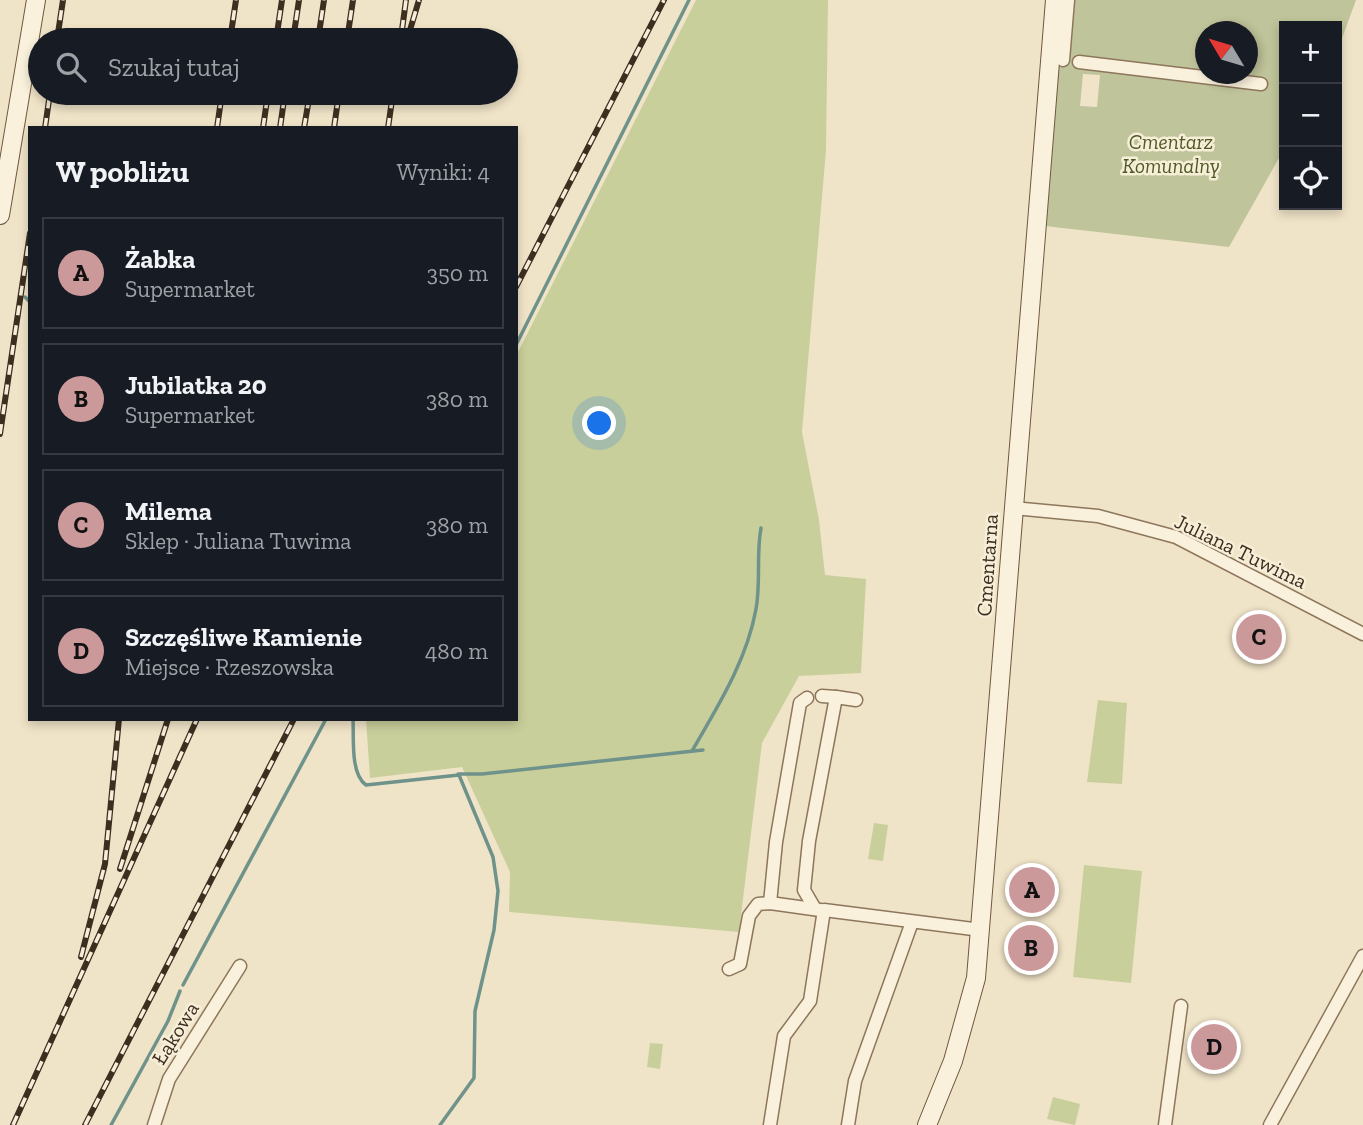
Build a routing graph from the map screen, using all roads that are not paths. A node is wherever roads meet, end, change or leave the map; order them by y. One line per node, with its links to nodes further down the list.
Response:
1 (36, 0): 4 (street)
2 (1055, 0): 10 (street, Cmentarna)
3 (1068, 0): 6 (street)
4 (31, 28)
5 (28, 48): 9 (street)
6 (1063, 60)
7 (1079, 62): 8 (street)
8 (1261, 84)
9 (0, 215)
10 (1014, 508): 11 (street, Juliana Tuwima); 19 (street, Cmentarna)
11 (1363, 634)
12 (822, 696): 13 (street)
13 (836, 697): 15 (street); 17 (street)
14 (807, 698): 16 (street)
15 (856, 700)
16 (770, 903): 17 (street); 22 (street)
17 (820, 910): 18 (street); 25 (street)
18 (912, 922): 19 (street); 26 (street)
19 (981, 930): 27 (street, Cmentarna)
20 (1363, 956): 29 (street)
21 (240, 966): 24 (street, Łąkowa)
22 (729, 969)
23 (1181, 1006): 28 (street)
24 (154, 1125)
25 (770, 1125)
26 (849, 1125)
27 (927, 1125)
28 (1165, 1125)
29 (1270, 1125)

